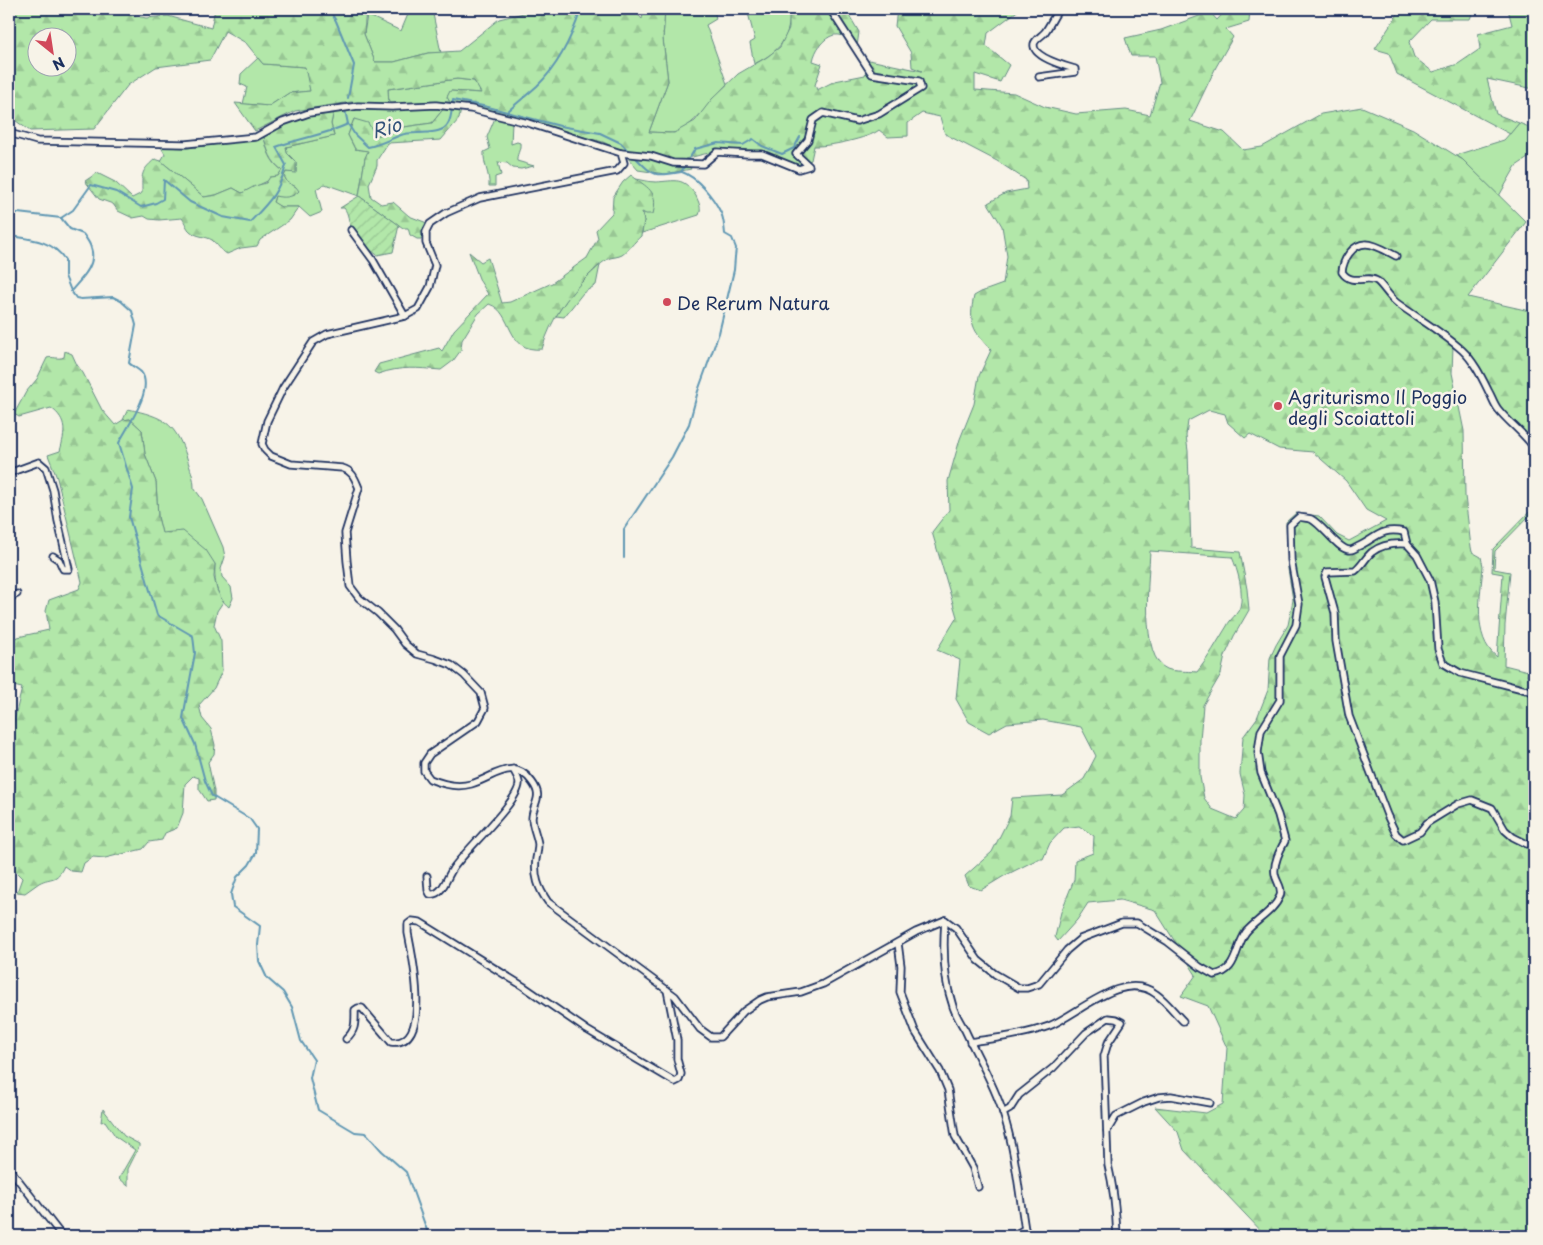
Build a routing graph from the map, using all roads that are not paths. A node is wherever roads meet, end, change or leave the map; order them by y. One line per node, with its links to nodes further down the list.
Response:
1 (830, 9): 5 (street)
2 (1059, 9): 3 (street)
3 (1039, 77)
4 (9, 133): 5 (street)
5 (624, 153): 8 (street)
6 (351, 230): 8 (street)
7 (1396, 256): 9 (street)
8 (405, 316): 16 (street)
9 (1534, 448)
10 (9, 472): 12 (street)
11 (1407, 544): 15 (street); 17 (street); 19 (street)
12 (53, 556)
13 (17, 594): 14 (street)
14 (9, 598)
15 (1534, 692)
16 (513, 769): 18 (street); 21 (street)
17 (1527, 844)
18 (427, 876)
19 (945, 920): 20 (street); 24 (street)
20 (898, 943): 21 (street); 29 (street)
21 (667, 990): 23 (street)
22 (1183, 1021): 24 (street)
23 (346, 1039)
24 (970, 1042): 26 (street)
25 (1210, 1103): 27 (street)
26 (1003, 1113): 27 (street); 30 (street)
27 (1107, 1131): 33 (street)
28 (9, 1168): 31 (street)
29 (978, 1187)
30 (1025, 1233): 32 (street)
31 (62, 1236)
32 (1012, 1236)
33 (1117, 1236)

